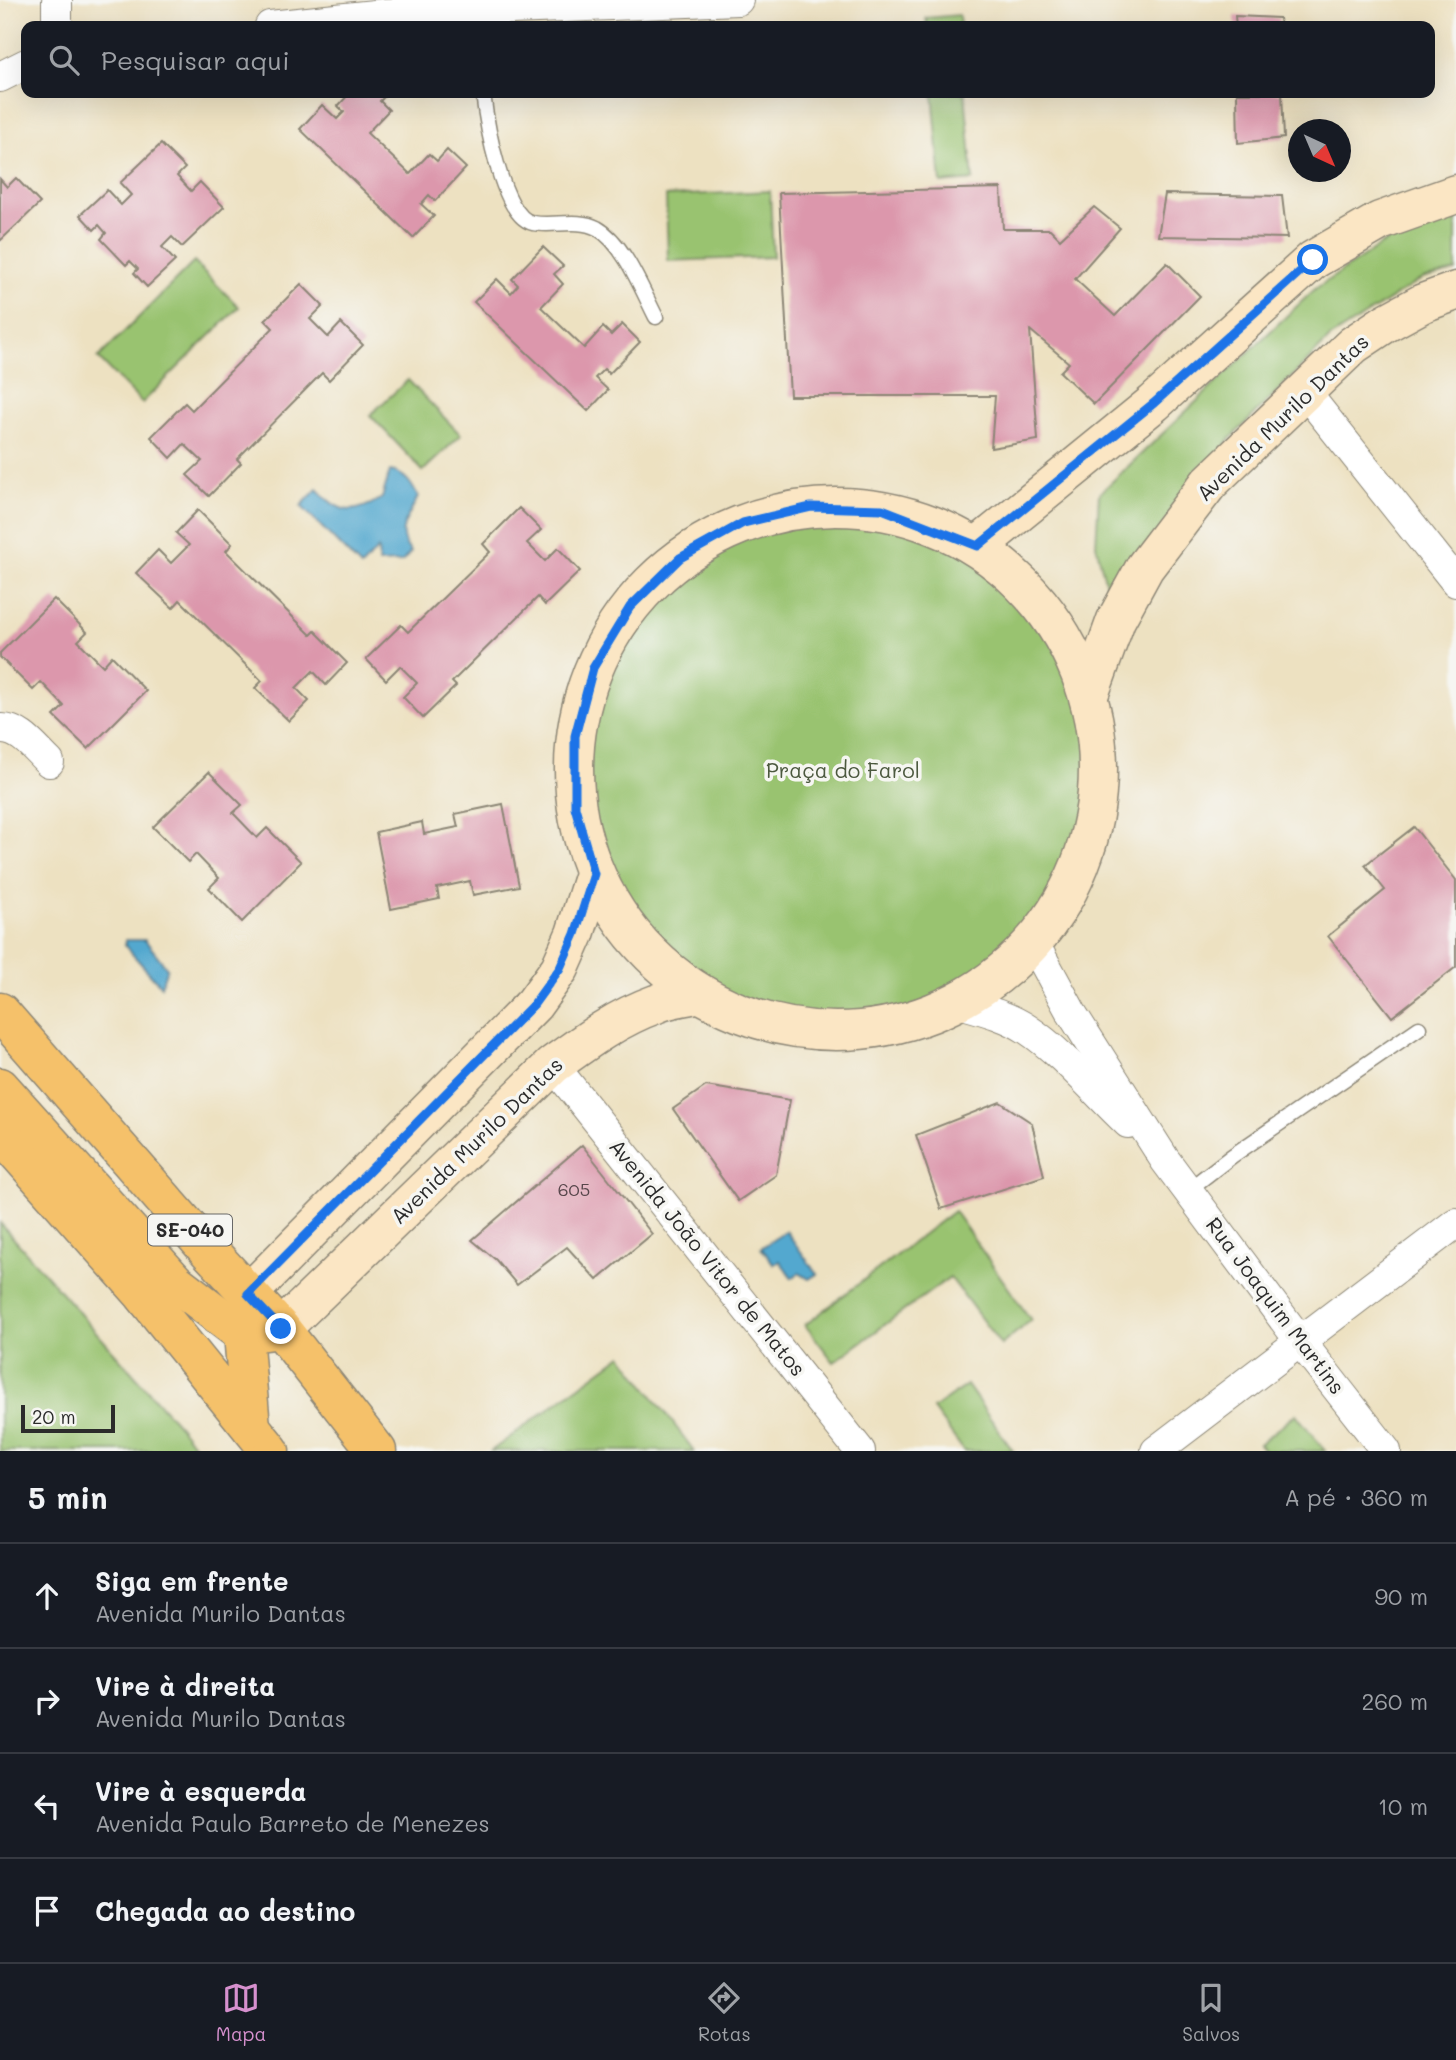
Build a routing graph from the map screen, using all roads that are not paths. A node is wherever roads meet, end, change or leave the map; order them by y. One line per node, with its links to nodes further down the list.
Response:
1 (57, 0): 6 (street)
2 (738, 0): 3 (street)
3 (695, 1): 5 (street)
4 (384, 7): 5 (street); 7 (street)
5 (475, 18)
6 (57, 21)
7 (300, 21)
8 (21, 66): 9 (street)
9 (0, 77)
10 (483, 98): 13 (lane)
11 (1456, 194): 15 (main road)
12 (1456, 291): 14 (main road, Avenida Murilo Dantas)
13 (656, 317)
14 (1305, 392): 16 (street); 17 (main road, Avenida Murilo Dantas)
15 (978, 546): 17 (main road, Avenida Murilo Dantas); 20 (main road, Avenida Murilo Dantas)
16 (1456, 582)
17 (1089, 695): 21 (main road, Avenida Murilo Dantas)
18 (10, 731): 19 (street)
19 (49, 762)
20 (594, 874): 22 (main road, Avenida Murilo Dantas); 32 (main road)
21 (1033, 942): 23 (main road, Avenida Murilo Dantas); 29 (street, Rua Joaquim Martins)
22 (699, 993): 23 (main road, Avenida Murilo Dantas); 26 (main road, Avenida Murilo Dantas)
23 (956, 1002): 29 (street, Rua Joaquim Martins)
24 (0, 1012): 32 (main road, SE-040)
25 (1419, 1028): 30 (lane)
26 (553, 1065): 33 (main road, Avenida Murilo Dantas); 38 (street, Avenida João Vitor de Matos)
27 (0, 1087): 34 (main road)
28 (0, 1133): 36 (main road)
29 (1165, 1160): 30 (street, Rua Joaquim Martins)
30 (1188, 1190): 35 (street, Rua Joaquim Martins)
31 (1456, 1223): 35 (street)
32 (248, 1294): 33 (main road, SE-040); 34 (main road)
33 (281, 1329): 34 (main road); 37 (main road, SE-040)
34 (243, 1334): 36 (main road)
35 (1300, 1342): 39 (street); 40 (street, Rua Joaquim Martins)
36 (260, 1439)
37 (377, 1451)
38 (860, 1451)
39 (1156, 1451)
40 (1386, 1451)

